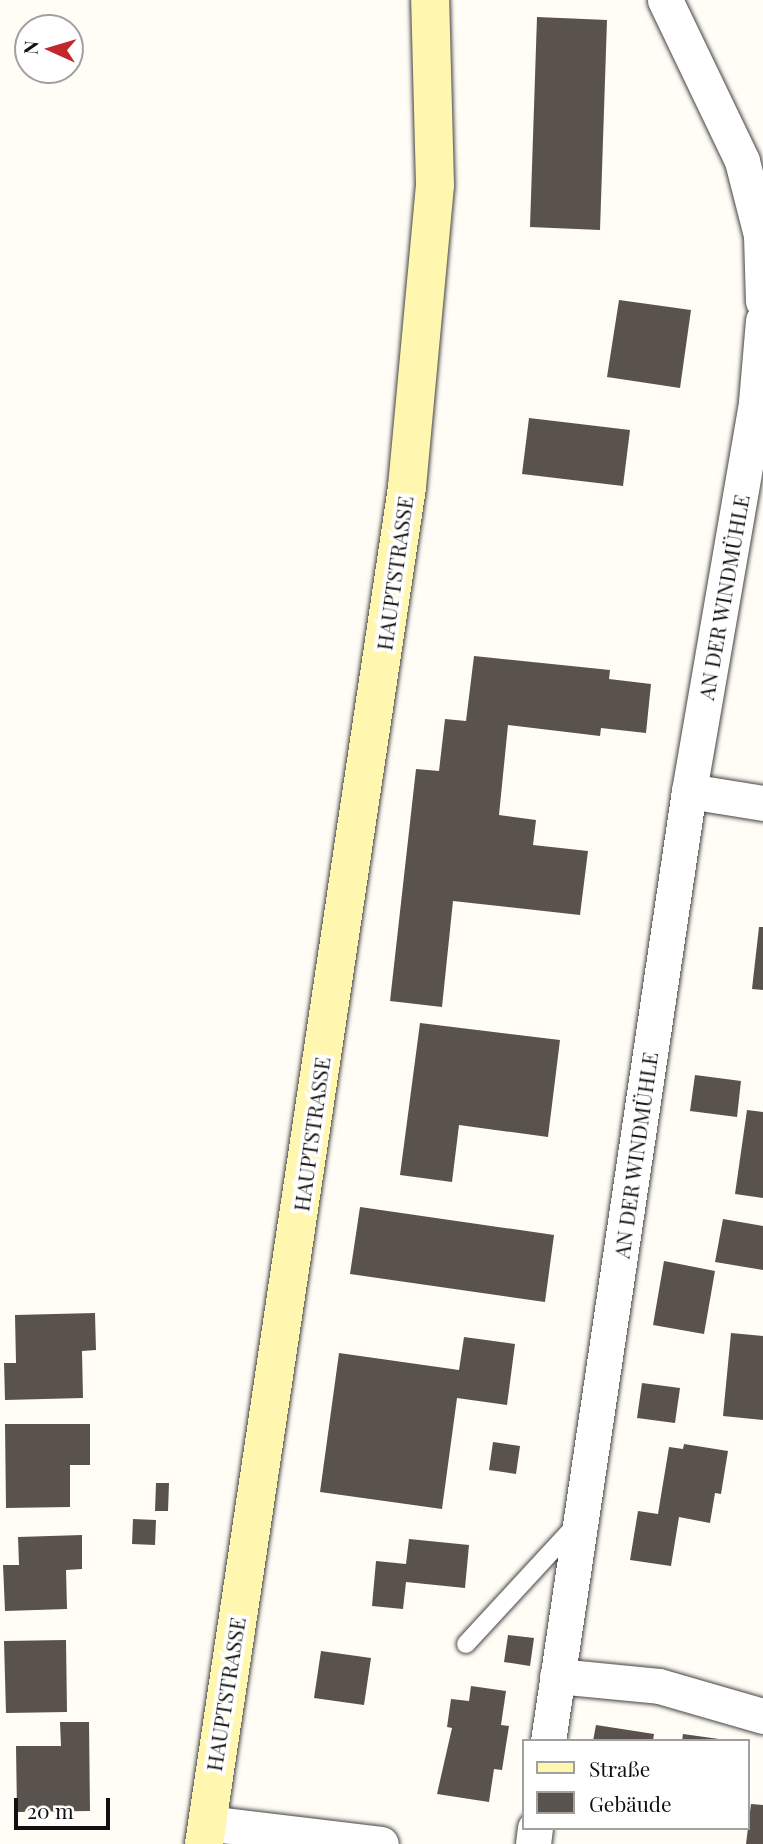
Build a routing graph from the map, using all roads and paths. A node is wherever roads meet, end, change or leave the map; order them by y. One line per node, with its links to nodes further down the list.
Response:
1 (430, 0): 12 (main road, HAUPTSTRASSE)
2 (666, 0): 3 (street)
3 (763, 301)
4 (763, 320): 5 (street, AN DER WINDMÜHLE)
5 (689, 791): 6 (street); 7 (street, AN DER WINDMÜHLE)
6 (763, 803)
7 (581, 1520): 8 (lane); 9 (street, AN DER WINDMÜHLE)
8 (466, 1644)
9 (557, 1676): 10 (street); 11 (street, AN DER WINDMÜHLE)
10 (763, 1716)
11 (548, 1739)
12 (205, 1833): 13 (street)
13 (381, 1844)

